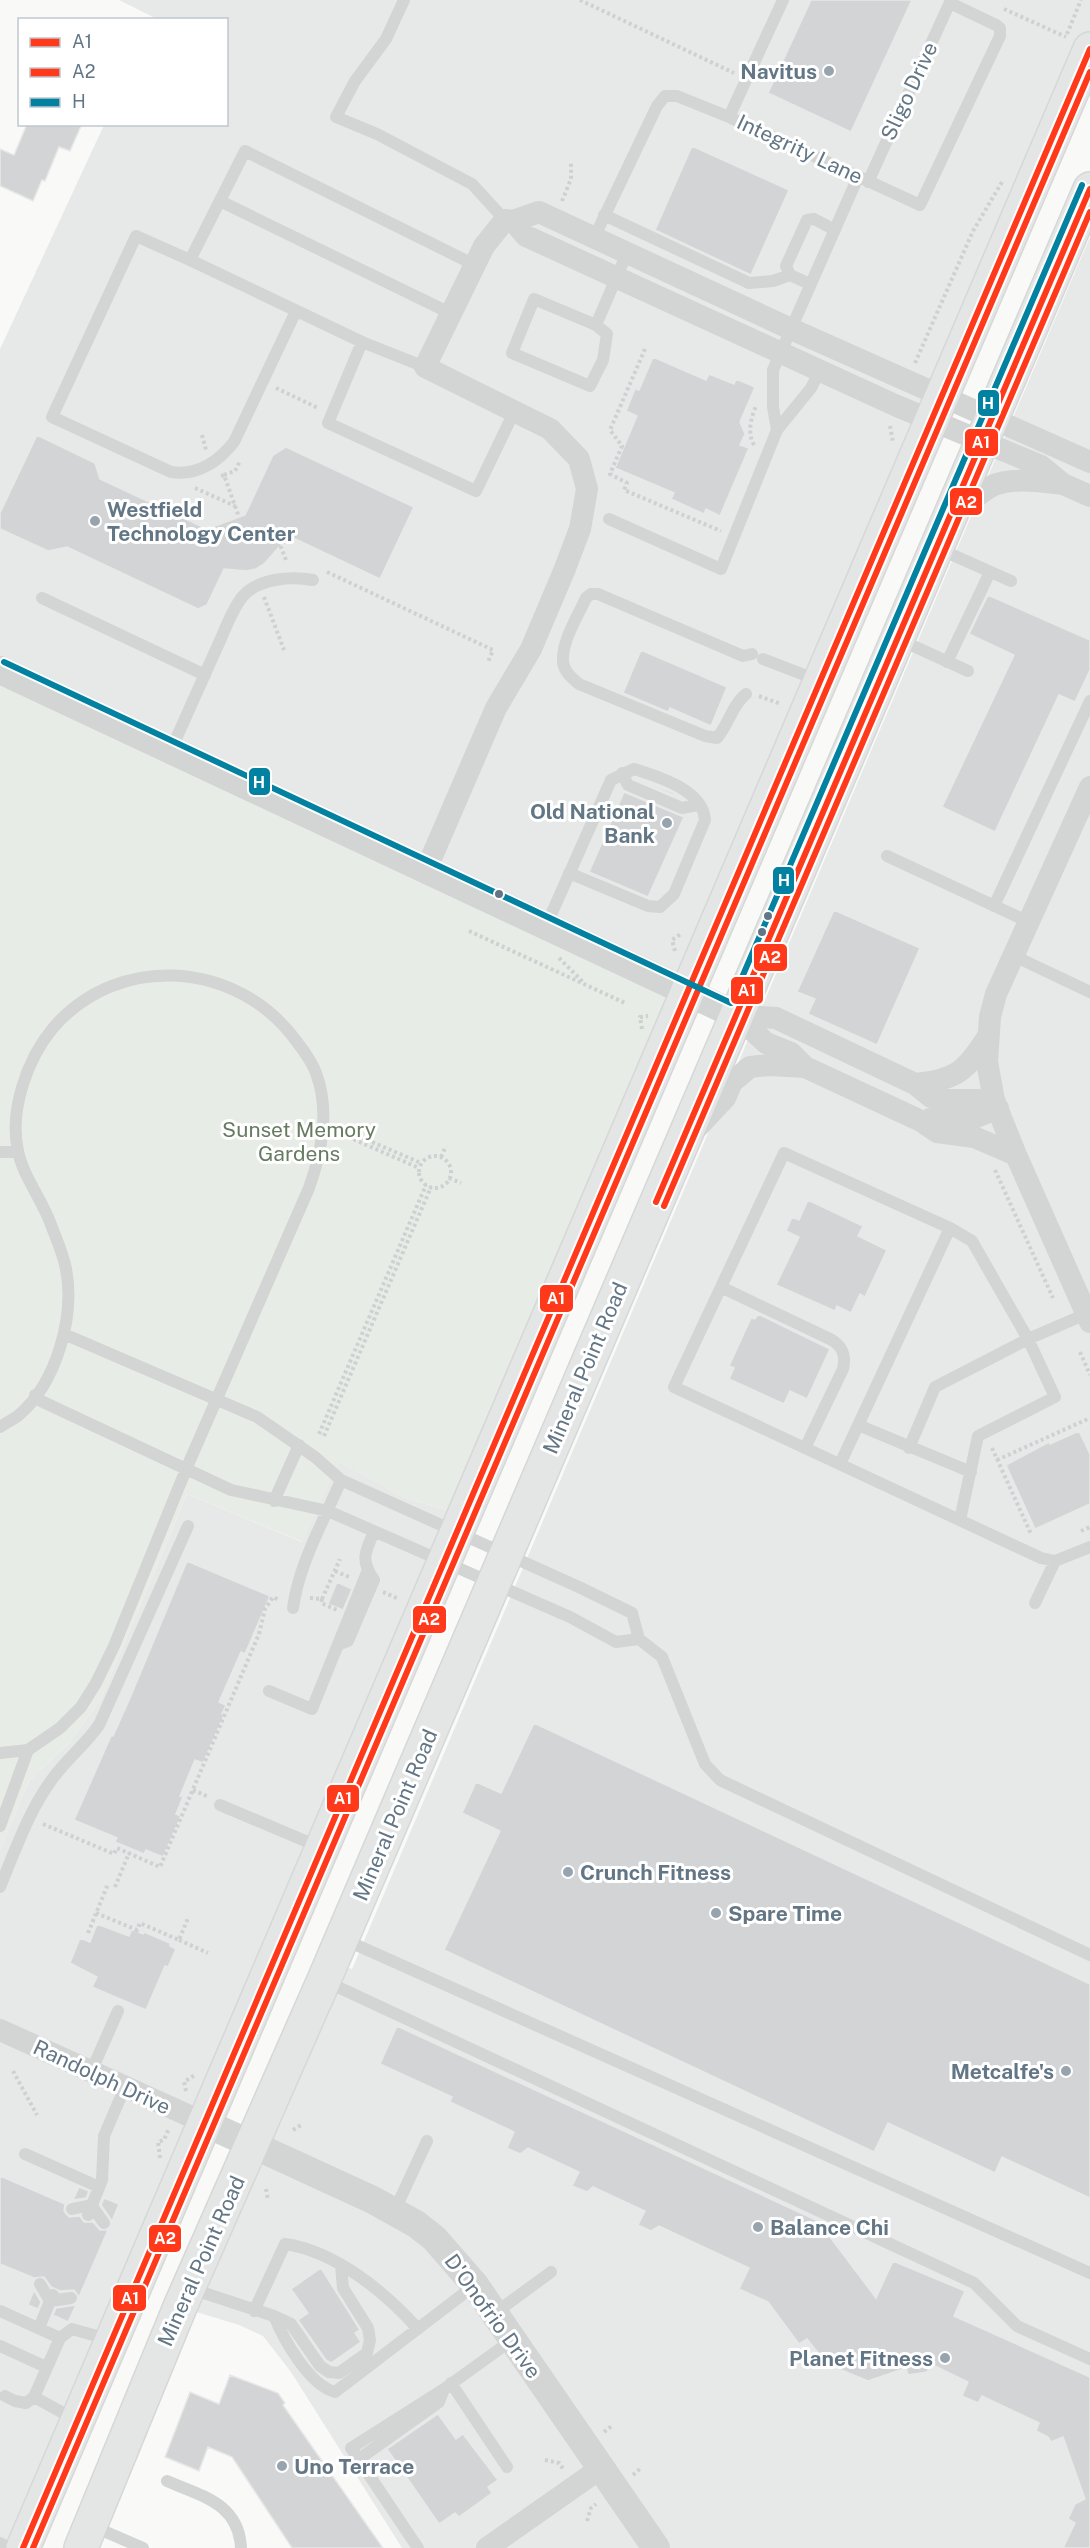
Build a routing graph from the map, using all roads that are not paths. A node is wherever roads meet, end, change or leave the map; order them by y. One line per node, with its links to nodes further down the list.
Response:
1 (405, 0): 10 (lane)
2 (783, 0): 5 (lane, Integrity Lane)
3 (950, 1): 6 (lane, Sligo Drive); 6 (lane, Integrity Lane)
4 (1072, 44): 27 (main road)
5 (729, 117): 6 (lane, Integrity Lane); 9 (lane)
6 (863, 179): 11 (lane, Sligo Drive)
7 (1090, 189): 29 (main road, Mineral Point Road)
8 (220, 201): 14 (lane); 15 (lane); 20 (lane)
9 (604, 215): 12 (lane); 16 (lane)
10 (509, 220): 12 (street); 15 (street); 17 (street)
11 (835, 230): 16 (lane); 18 (lane, Sligo Drive)
12 (594, 238): 13 (street)
13 (627, 253): 17 (lane); 22 (street)
14 (190, 260): 19 (lane); 19 (lane)
15 (475, 265): 20 (street)
16 (790, 275): 18 (lane)
17 (616, 278): 21 (lane); 24 (street)
18 (810, 284): 22 (lane, Sligo Drive)
19 (296, 311): 23 (lane)
20 (452, 314): 25 (street)
21 (596, 325): 21 (lane)
22 (791, 329): 24 (lane, Sligo Drive); 27 (street)
23 (362, 342): 25 (lane); 28 (lane)
24 (780, 352): 26 (street); 30 (lane, Sligo Drive)
25 (425, 367): 28 (street)
26 (820, 371): 27 (street); 30 (lane)
27 (935, 408): 29 (street); 45 (main road)
28 (515, 410): 53 (street)
29 (986, 429): 31 (street); 32 (street); 35 (main road, Mineral Point Road)
30 (777, 430): 34 (lane)
31 (1090, 462)
32 (1063, 484): 33 (street); 35 (street)
33 (1090, 496)
34 (609, 519)
35 (942, 534): 36 (lane); 40 (main road, Mineral Point Road)
36 (990, 572): 38 (lane); 41 (lane)
37 (313, 580): 44 (lane)
38 (1011, 581)
39 (42, 598): 44 (lane)
40 (897, 639): 41 (lane); 61 (main road, Mineral Point Road)
41 (948, 662): 43 (lane)
42 (0, 670): 48 (street)
43 (968, 671)
44 (205, 675): 48 (lane)
45 (820, 681): 46 (lane); 60 (main road)
46 (746, 694)
47 (1090, 701): 55 (lane)
48 (171, 750): 53 (street)
49 (622, 773): 51 (lane); 51 (lane); 54 (lane)
50 (1090, 787): 56 (street)
51 (698, 805): 54 (lane)
52 (887, 856): 55 (lane)
53 (426, 870): 57 (street)
54 (569, 873): 57 (lane)
55 (994, 906): 56 (lane)
56 (1027, 921): 58 (street)
57 (546, 926): 60 (street)
58 (1012, 955): 59 (lane); 62 (street)
59 (1090, 992)
60 (687, 993): 61 (street); 92 (main road)
61 (736, 1015): 63 (street); 64 (street); 67 (main road, Mineral Point Road)
62 (988, 1037): 64 (street); 65 (street)
63 (805, 1067): 66 (street); 67 (street)
64 (915, 1084): 65 (street)
65 (996, 1104): 66 (street); 70 (street)
66 (921, 1121): 70 (street)
67 (679, 1147): 97 (main road, Mineral Point Road)
68 (0, 1152): 69 (lane)
69 (18, 1152): 74 (lane); 77 (lane)
70 (1016, 1155): 73 (street)
71 (950, 1228): 72 (lane); 75 (lane); 78 (lane)
72 (721, 1287): 81 (lane); 81 (lane)
73 (1088, 1318): 75 (lane)
74 (64, 1334): 76 (lane); 77 (lane)
75 (1028, 1340): 82 (lane); 85 (lane)
76 (35, 1395): 79 (lane); 84 (lane)
77 (218, 1400): 80 (lane); 84 (lane)
78 (858, 1425): 82 (lane); 83 (lane)
79 (0, 1427)
80 (299, 1445): 86 (lane); 87 (lane)
81 (805, 1448): 83 (lane)
82 (909, 1448): 85 (lane)
83 (840, 1464): 89 (lane)
84 (187, 1467): 87 (lane); 103 (lane)
85 (971, 1472): 89 (lane)
86 (341, 1480): 88 (lane); 92 (lane)
87 (274, 1501): 88 (lane)
88 (328, 1511): 91 (lane); 99 (lane)
89 (960, 1520): 94 (lane)
90 (188, 1526): 108 (lane)
91 (374, 1532): 95 (lane); 96 (lane)
92 (457, 1533): 95 (main road); 97 (lane)
93 (1090, 1547): 94 (lane)
94 (1055, 1561): 98 (lane)
95 (444, 1564): 97 (lane); 107 (main road)
96 (368, 1570): 101 (lane); 101 (lane)
97 (500, 1570): 100 (lane); 100 (lane); 109 (main road, Mineral Point Road)
98 (1035, 1603)
99 (293, 1604)
100 (639, 1639): 110 (lane)
101 (338, 1645): 102 (lane)
102 (269, 1691)
103 (28, 1750): 104 (lane); 106 (lane)
104 (0, 1753)
105 (220, 1805): 107 (lane)
106 (0, 1826)
107 (323, 1848): 116 (main road)
108 (0, 1887)
109 (342, 1939): 111 (main road, Mineral Point Road); 127 (lane)
110 (1090, 1956)
111 (324, 1980): 118 (main road, Mineral Point Road); 143 (lane)
112 (118, 2011): 114 (lane)
113 (0, 2030): 114 (street, Randolph Drive)
114 (91, 2072): 115 (street, Randolph Drive)
115 (125, 2087): 116 (street, Randolph Drive); 120 (lane)
116 (205, 2123): 118 (street, D'Onofrio Drive); 140 (main road)
117 (427, 2141): 123 (lane)
118 (252, 2145): 123 (street, D'Onofrio Drive); 130 (main road, Mineral Point Road)
119 (25, 2154): 120 (lane)
120 (99, 2187): 122 (lane)
121 (72, 2209): 122 (lane)
122 (89, 2210): 124 (lane)
123 (394, 2212): 129 (street, D'Onofrio Drive)
124 (104, 2223)
125 (341, 2265): 134 (lane); 136 (lane); 138 (lane)
126 (551, 2272): 135 (lane)
127 (1090, 2273)
128 (40, 2284): 131 (lane)
129 (475, 2285): 135 (street, D'Onofrio Drive); 138 (lane)
130 (189, 2288): 134 (lane); 152 (main road, Mineral Point Road)
131 (52, 2296): 132 (lane); 137 (lane)
132 (71, 2298)
133 (0, 2311): 137 (lane)
134 (254, 2311): 136 (lane)
135 (494, 2314): 141 (street, D'Onofrio Drive)
136 (274, 2316): 138 (lane)
137 (39, 2328): 139 (lane)
138 (418, 2329)
139 (60, 2338): 140 (lane); 144 (lane)
140 (111, 2340): 148 (main road)
141 (512, 2340): 145 (lane); 150 (street, D'Onofrio Drive)
142 (0, 2346): 144 (lane)
143 (1090, 2359)
144 (46, 2367): 147 (lane)
145 (447, 2386): 149 (lane); 158 (lane)
146 (5, 2396): 147 (lane)
147 (34, 2397): 148 (lane)
148 (77, 2420): 155 (main road)
149 (507, 2467)
150 (601, 2468): 159 (street); 160 (street, D'Onofrio Drive)
151 (167, 2481): 157 (lane)
152 (86, 2537): 156 (lane)
153 (0, 2544): 154 (lane)
154 (10, 2548)
155 (23, 2548)
156 (143, 2548)
157 (242, 2548)
158 (418, 2548)
159 (487, 2548)
160 (656, 2548)

